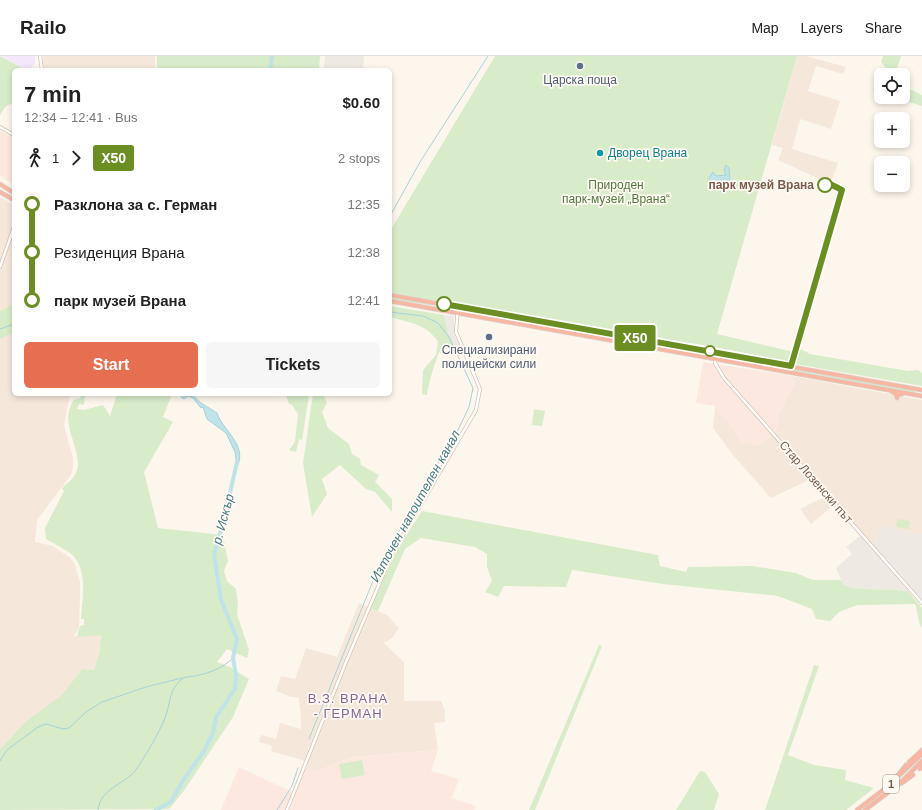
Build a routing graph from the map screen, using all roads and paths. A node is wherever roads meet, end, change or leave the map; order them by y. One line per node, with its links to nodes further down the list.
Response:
1 (40, 56): 2 (street)
2 (42, 68)
3 (0, 127): 4 (street)
4 (12, 134)
5 (0, 184): 7 (highway)
6 (0, 192): 8 (highway)
7 (12, 192)
8 (12, 199)
9 (12, 233): 10 (street)
10 (0, 267)
11 (392, 296): 13 (highway)
12 (392, 301): 14 (highway)
13 (458, 307): 14 (street); 17 (highway)
14 (457, 313): 15 (highway); 27 (street)
15 (715, 359): 16 (highway); 20 (street, Стар Лозенски път)
16 (890, 390): 18 (highway); 18 (highway)
17 (922, 390)
18 (906, 393): 19 (highway)
19 (922, 396)
20 (922, 603)
21 (922, 750): 25 (highway)
22 (922, 754): 25 (highway, 1)
23 (922, 761): 26 (highway, 1)
24 (913, 775): 26 (highway)
25 (888, 787): 28 (highway, 1)
26 (888, 792): 29 (highway, 1)
27 (287, 810)
28 (857, 810)
29 (865, 810)

